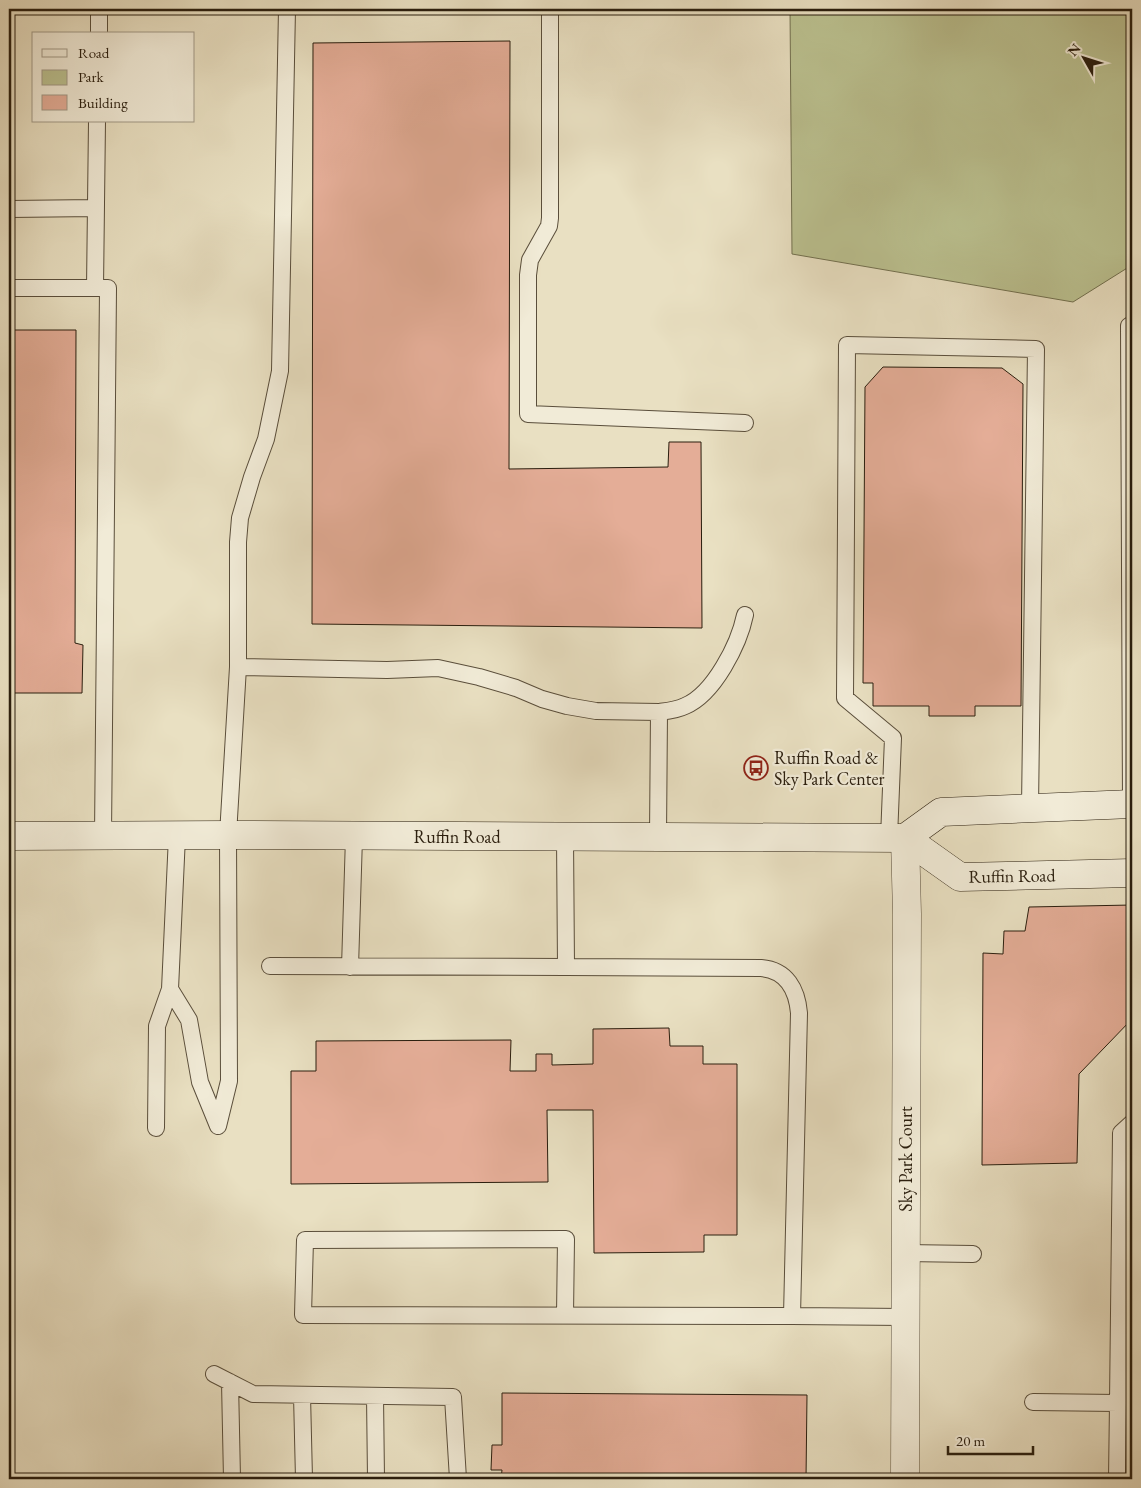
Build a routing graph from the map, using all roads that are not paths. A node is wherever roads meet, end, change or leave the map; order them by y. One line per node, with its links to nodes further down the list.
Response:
1 (99, 9): 4 (lane)
2 (287, 9): 13 (lane)
3 (550, 9): 11 (lane)
4 (99, 32)
5 (97, 122): 6 (lane)
6 (96, 208): 7 (lane); 9 (lane)
7 (9, 209)
8 (9, 288): 9 (lane)
9 (94, 288): 19 (lane)
10 (1132, 324): 15 (lane)
11 (745, 423)
12 (745, 615): 14 (lane)
13 (238, 667): 14 (lane); 17 (lane)
14 (659, 712): 23 (lane)
15 (1132, 804): 16 (main road)
16 (1030, 807): 24 (main road); 24 (lane)
17 (228, 835): 20 (main road, Ruffin Road); 21 (main road, Ruffin Road); 29 (lane)
18 (9, 836): 19 (main road, Ruffin Road)
19 (103, 836): 20 (main road, Ruffin Road)
20 (177, 836): 29 (lane)
21 (354, 836): 22 (main road, Ruffin Road); 27 (lane)
22 (565, 837): 23 (main road, Ruffin Road); 28 (lane)
23 (658, 837): 24 (main road, Ruffin Road)
24 (897, 838): 25 (main road, Ruffin Road); 32 (main road, Sky Park Court)
25 (1132, 873)
26 (270, 966): 27 (lane)
27 (350, 967): 28 (lane)
28 (566, 967): 35 (lane)
29 (170, 989): 31 (lane)
30 (1132, 1123): 42 (lane)
31 (156, 1128)
32 (905, 1253): 33 (lane); 36 (main road, Sky Park Court)
33 (973, 1254)
34 (565, 1315): 34 (lane); 35 (lane)
35 (792, 1316): 36 (lane)
36 (905, 1317): 47 (main road, Sky Park Court)
37 (214, 1374): 38 (lane)
38 (230, 1382): 39 (lane); 43 (lane)
39 (302, 1395): 40 (lane); 44 (lane)
40 (375, 1396): 45 (lane); 46 (lane)
41 (1033, 1402): 42 (lane)
42 (1118, 1403): 48 (lane)
43 (232, 1479)
44 (304, 1479)
45 (376, 1479)
46 (458, 1479)
47 (905, 1479)
48 (1117, 1479)

